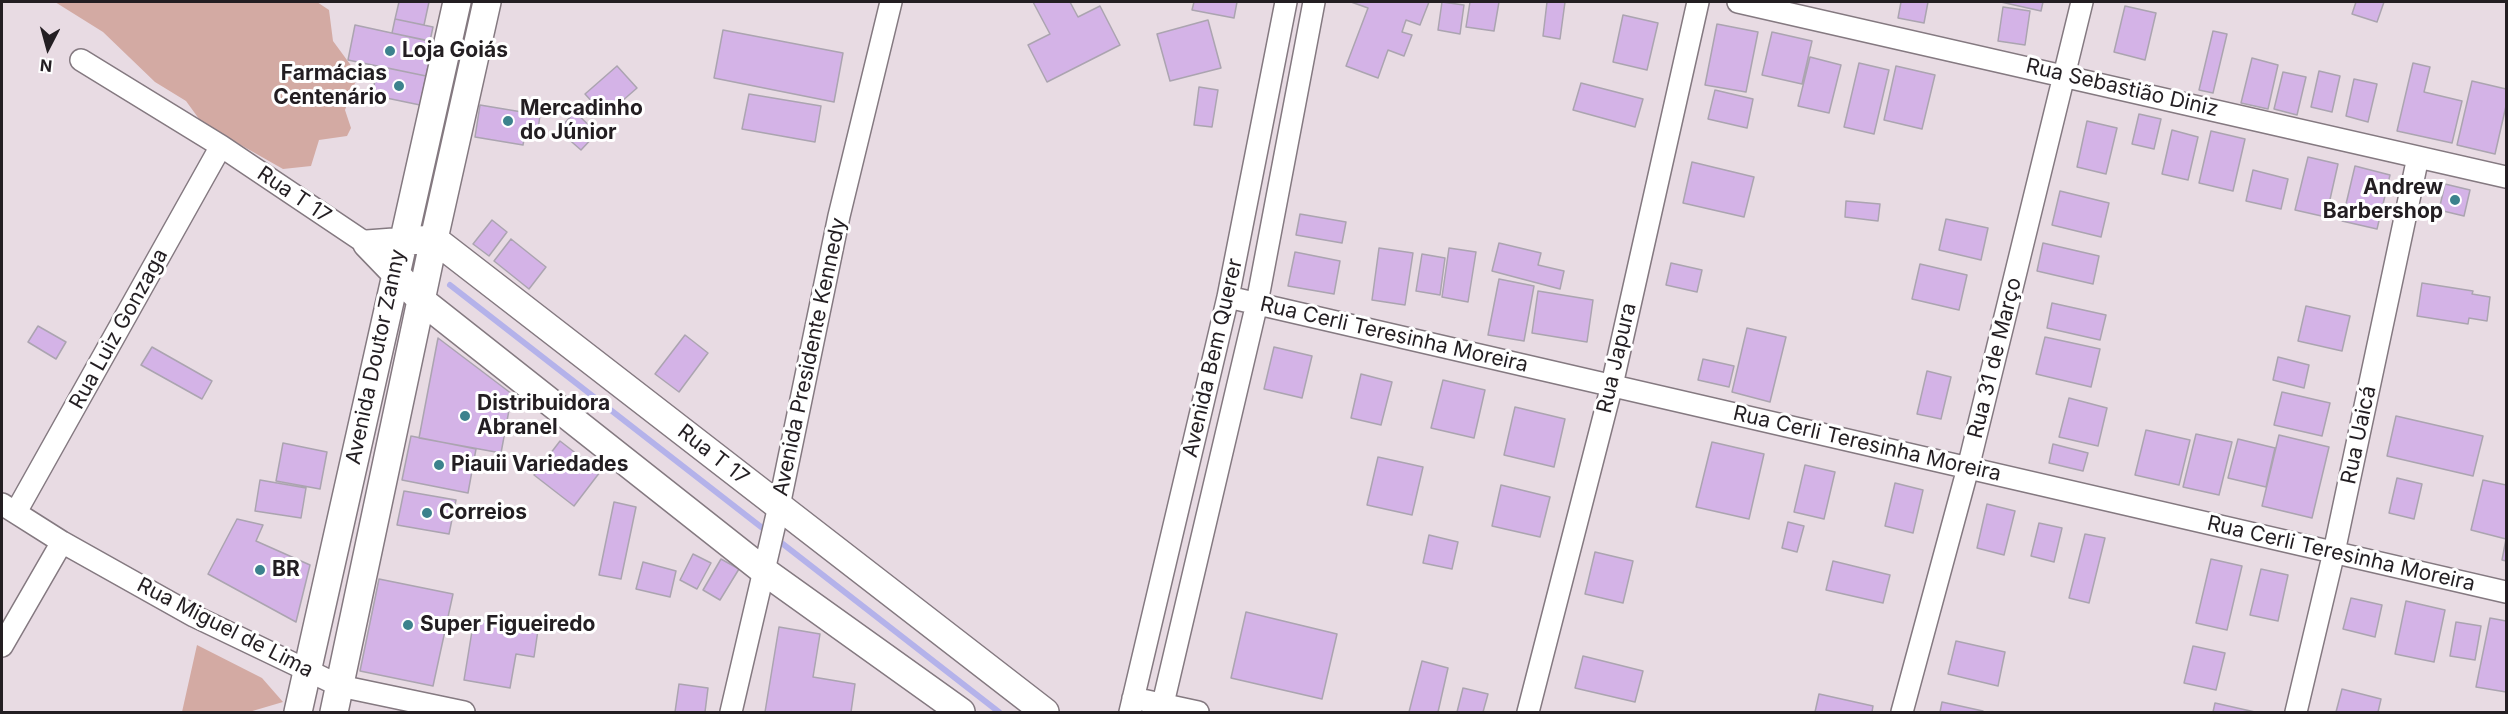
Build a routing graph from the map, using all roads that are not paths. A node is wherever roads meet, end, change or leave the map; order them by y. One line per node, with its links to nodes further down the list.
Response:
1 (457, 2): 15 (street, Avenida Doutor Zanny)
2 (487, 2): 14 (street, Avenida Doutor Zanny)
3 (891, 2): 23 (street, Avenida Presidente Kennedy)
4 (1286, 2): 18 (street, Avenida Bem Querer)
5 (1314, 2): 20 (street, Avenida Bem Querer)
6 (1698, 2): 21 (street, Rua Japura)
7 (1738, 2): 10 (street, Rua Sebastião Diniz)
8 (2082, 2): 10 (street, Rua 31 de Março)
9 (81, 60): 11 (street, Rua T 17)
10 (2064, 74): 12 (street, Rua Sebastião Diniz); 22 (street, Rua 31 de Março)
11 (221, 146): 16 (street, Rua T 17); 24 (street, Rua Luiz Gonzaga)
12 (2418, 157): 13 (street, Rua Sebastião Diniz); 26 (street, Rua Uaicá)
13 (2506, 177)
14 (434, 238): 15 (street); 19 (street, Avenida Doutor Zanny); 23 (street, Rua T 17)
15 (401, 243): 16 (street); 17 (street, Avenida Doutor Zanny)
16 (367, 244): 17 (street, Rua T 17)
17 (394, 274): 19 (street, Rua T 17); 30 (street, Avenida Doutor Zanny)
18 (1228, 297): 20 (street, Rua Cerli Teresinha Moreira); 32 (street, Avenida Bem Querer)
19 (421, 300): 27 (street, Rua T 17); 31 (street, Avenida Doutor Zanny)
20 (1257, 303): 21 (street, Rua Cerli Teresinha Moreira); 33 (street, Avenida Bem Querer)
21 (1612, 385): 22 (street, Rua Cerli Teresinha Moreira); 41 (street, Rua Japura)
22 (1968, 468): 26 (street, Rua Cerli Teresinha Moreira); 42 (street, Rua 31 de Março)
23 (779, 506): 27 (street, Avenida Presidente Kennedy); 39 (street, Rua T 17)
24 (9, 508): 25 (street, Rua Miguel de Lima)
25 (62, 543): 29 (street); 30 (street, Rua Miguel de Lima)
26 (2334, 552): 28 (street, Rua Cerli Teresinha Moreira); 43 (street, Rua Uaicá)
27 (764, 571): 37 (street, Avenida Presidente Kennedy); 38 (street, Rua T 17)
28 (2506, 592)
29 (2, 646)
30 (307, 671): 31 (street, Rua Miguel de Lima); 34 (street, Avenida Doutor Zanny)
31 (340, 686): 35 (street, Avenida Doutor Zanny); 36 (street, Rua Miguel de Lima)
32 (1132, 705): 33 (street)
33 (1162, 709): 40 (street)
34 (298, 712)
35 (334, 712)
36 (464, 712)
37 (732, 712)
38 (961, 712)
39 (1046, 712)
40 (1198, 712)
41 (1528, 712)
42 (1902, 712)
43 (2296, 712)

